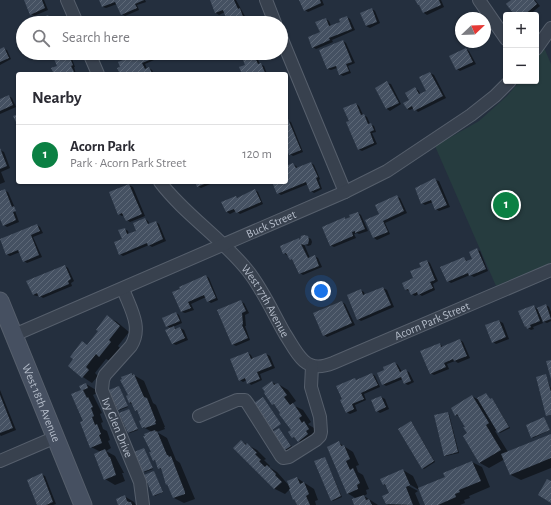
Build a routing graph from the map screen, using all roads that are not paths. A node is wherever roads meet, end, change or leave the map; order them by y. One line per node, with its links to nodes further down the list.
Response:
1 (67, 0): 4 (street)
2 (266, 0): 5 (street)
3 (479, 0): 7 (street)
4 (74, 16)
5 (272, 16)
6 (551, 28): 8 (street)
7 (503, 35)
8 (537, 48)
9 (288, 54): 14 (street)
10 (92, 60): 11 (street)
11 (97, 72)
12 (507, 84): 14 (street, Buck Street)
13 (162, 184): 15 (street, West 17th Avenue)
14 (345, 192): 15 (street, Buck Street)
15 (224, 244): 17 (street, Buck Street); 20 (street, West 17th Avenue)
16 (551, 270): 20 (street, Acorn Park Street)
17 (123, 289): 19 (street, Buck Street); 25 (street, Ivy Glen Drive)
18 (0, 301): 19 (main road, West 18th Avenue)
19 (14, 336): 22 (main road, West 18th Avenue)
20 (312, 366): 21 (street)
21 (199, 416)
22 (56, 437): 23 (street); 24 (main road, West 18th Avenue)
23 (0, 461)
24 (83, 505)
25 (143, 505)

